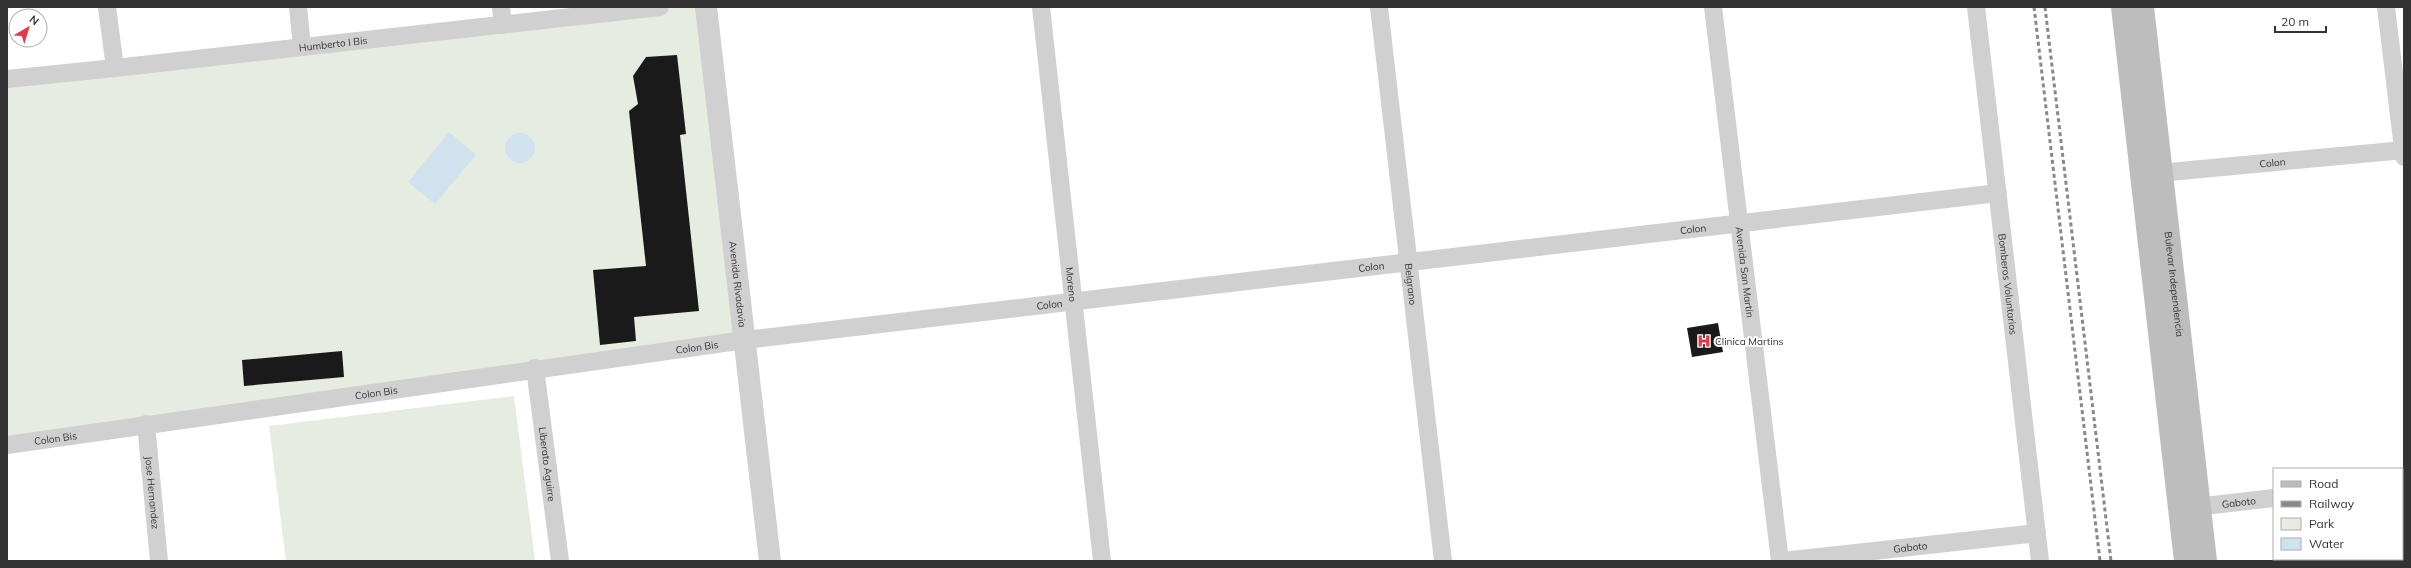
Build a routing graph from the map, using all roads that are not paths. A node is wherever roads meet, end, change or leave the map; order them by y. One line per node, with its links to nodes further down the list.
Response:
1 (107, 7): 15 (street)
2 (298, 7): 14 (street)
3 (501, 7): 13 (street)
4 (660, 7): 13 (street, Humberto I Bis)
5 (706, 7): 24 (street, Avenida Rivadavia)
6 (1041, 7): 23 (street, Moreno)
7 (1379, 7): 22 (street, Belgrano)
8 (1713, 7): 21 (street, Avenida San Martín)
9 (1976, 7): 20 (street, Bomberos Voluntarios)
10 (2122, 7): 19 (main road, Bulevar Independencia)
11 (2143, 7): 19 (main road, Bulevar Independencia)
12 (2386, 7): 17 (street)
13 (503, 25): 14 (street, Humberto I Bis)
14 (302, 47): 15 (street, Humberto I Bis)
15 (116, 68): 16 (street, Humberto I Bis)
16 (7, 78)
17 (2404, 150): 18 (street); 19 (street, Colon)
18 (2404, 157)
19 (2151, 174): 29 (main road, Bulevar Independencia)
20 (1998, 193): 21 (street, Colon); 30 (street, Bomberos Voluntarios)
21 (1741, 222): 22 (street, Colon); 36 (street, Avenida San Martín)
22 (1408, 261): 23 (street, Colon); 35 (street, Belgrano)
23 (1074, 300): 24 (street, Colon); 34 (street, Moreno)
24 (745, 340): 25 (street, Colon Bis); 33 (street, Avenida Rivadavia)
25 (534, 368): 26 (street, Colon Bis); 32 (street, Liberato Aguirre)
26 (146, 424): 27 (street, Colon Bis); 31 (street, Jose Hernandez)
27 (7, 444)
28 (2273, 498): 29 (street, Gaboto)
29 (2189, 508): 38 (main road, Bulevar Independencia); 39 (main road, Bulevar Independencia)
30 (2037, 533): 36 (street, Gaboto); 37 (street, Bomberos Voluntarios)
31 (159, 561)
32 (560, 561)
33 (770, 561)
34 (1102, 561)
35 (1443, 561)
36 (1781, 561)
37 (2040, 561)
38 (2185, 561)
39 (2206, 561)

